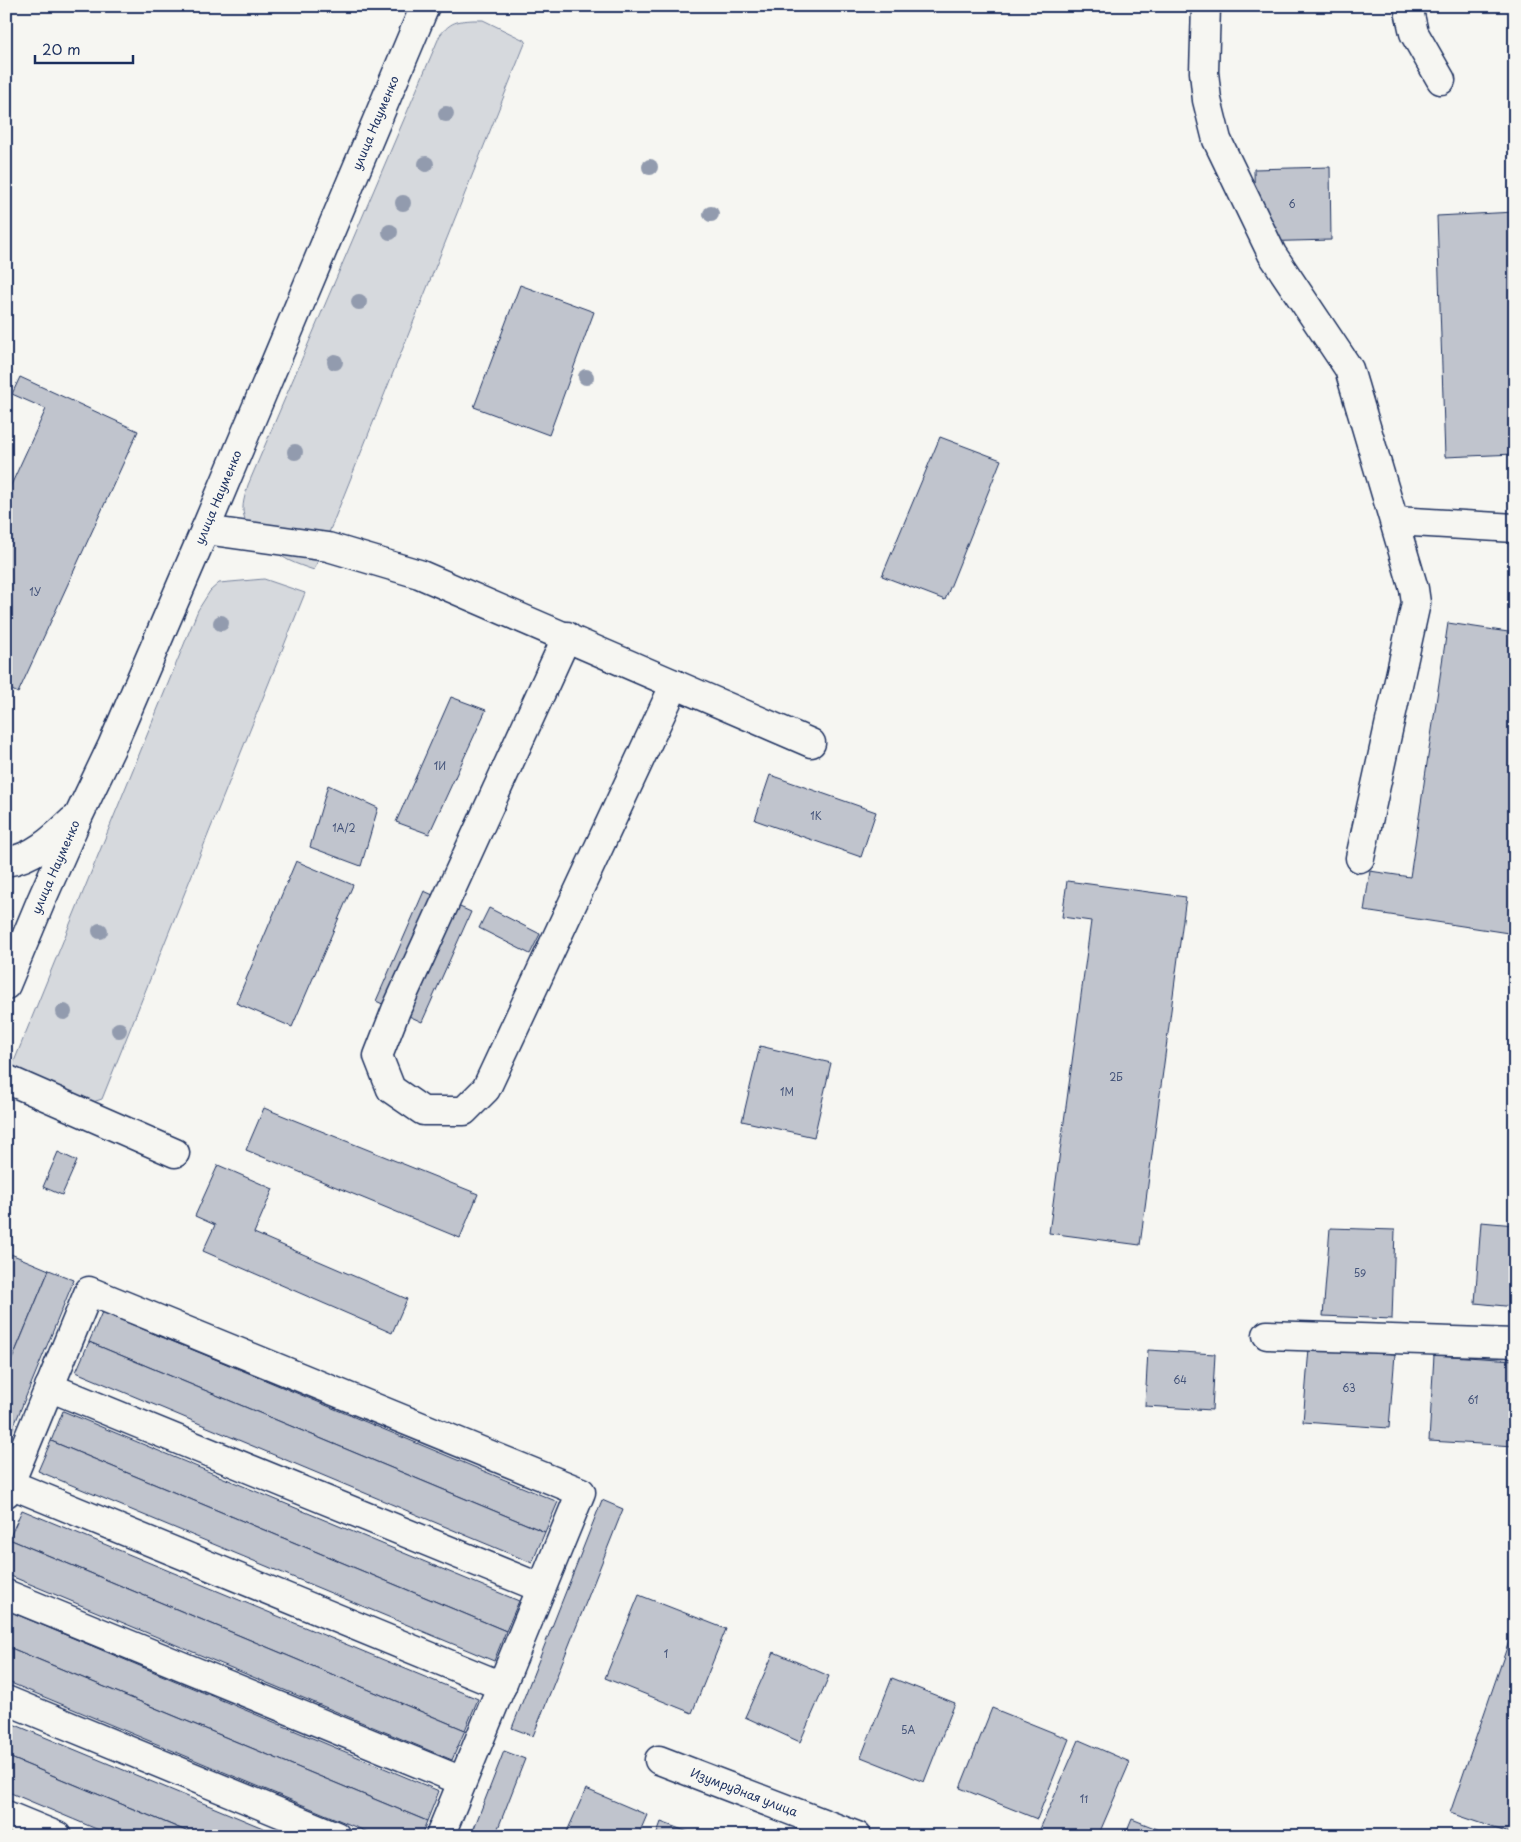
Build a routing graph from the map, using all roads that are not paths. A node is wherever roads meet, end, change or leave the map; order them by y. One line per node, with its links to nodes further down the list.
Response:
1 (425, 6): 7 (main road, улица Науменко)
2 (1206, 6): 5 (main road)
3 (1408, 6): 4 (main road)
4 (1441, 80)
5 (1395, 521): 6 (main road); 12 (main road)
6 (1515, 528)
7 (205, 530): 8 (main road); 11 (main road, улица Науменко)
8 (567, 636): 9 (main road); 9 (main road)
9 (675, 684): 10 (main road)
10 (811, 743)
11 (79, 815): 13 (main road); 14 (main road, улица Науменко)
12 (1360, 858)
13 (11, 861): 14 (main road)
14 (41, 901): 15 (main road, улица Науменко)
15 (7, 983)
16 (6, 1079): 17 (main road)
17 (175, 1153)
18 (1267, 1336): 19 (main road)
19 (1515, 1343)
20 (50, 1387): 21 (main road); 22 (main road); 22 (main road)
21 (8, 1489): 24 (main road)
22 (541, 1588): 24 (main road)
23 (6, 1594): 27 (main road)
24 (502, 1686): 27 (main road)
25 (6, 1700): 30 (main road)
26 (659, 1760): 32 (main road, Изумрудная улица)
27 (462, 1781): 31 (main road)
28 (6, 1815): 29 (main road)
29 (58, 1836)
30 (336, 1836)
31 (440, 1836)
32 (857, 1836)

